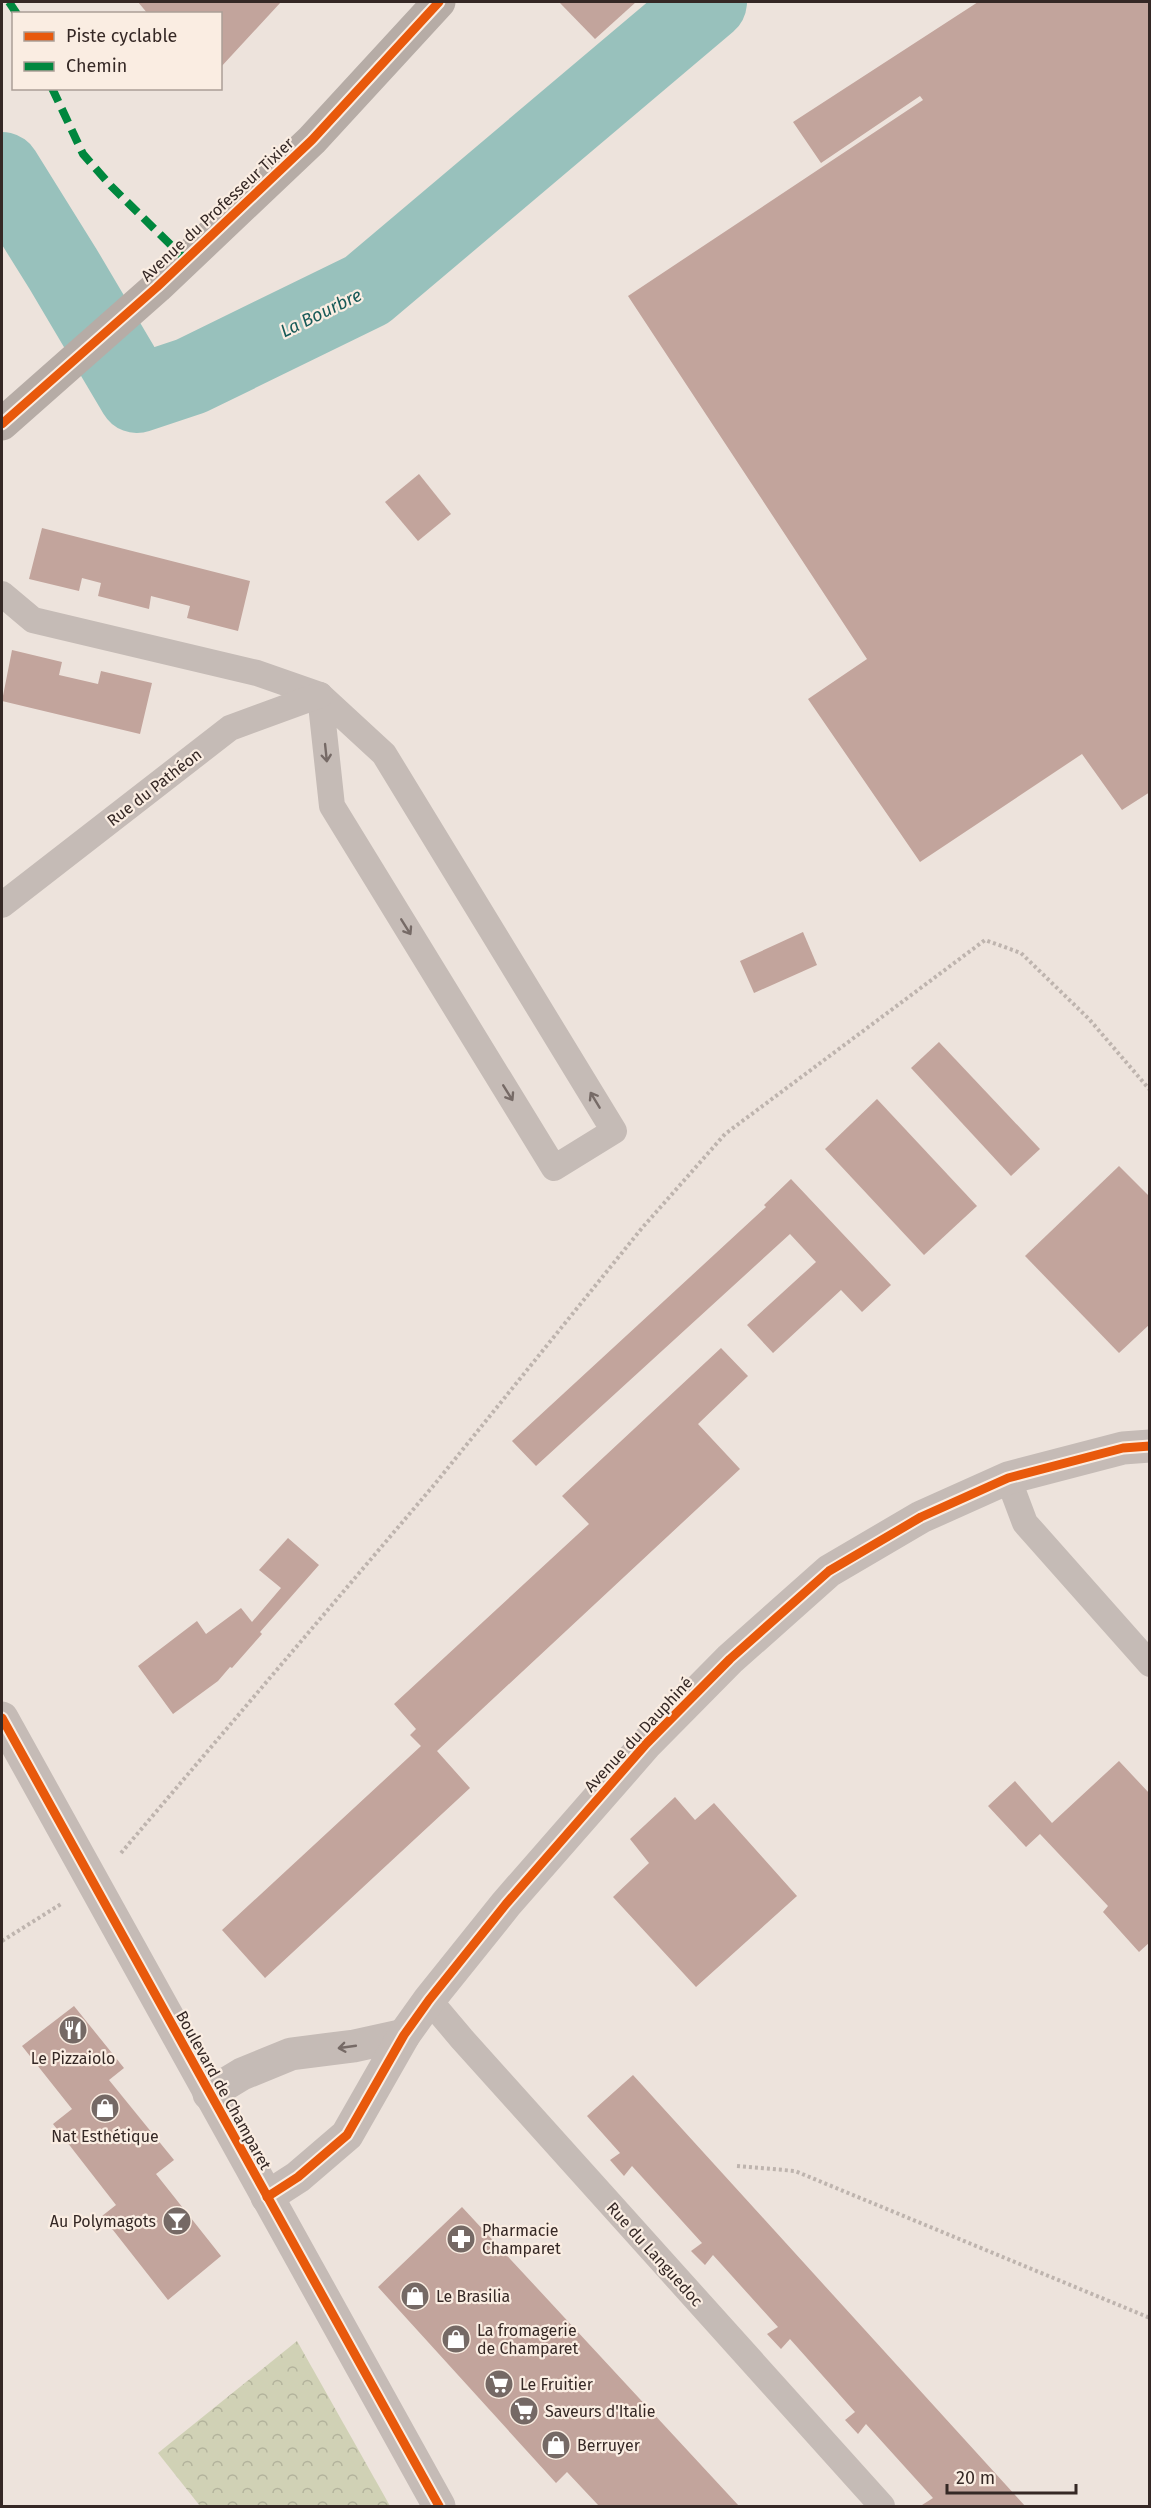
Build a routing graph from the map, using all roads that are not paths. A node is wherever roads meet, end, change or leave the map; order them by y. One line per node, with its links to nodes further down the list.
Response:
1 (439, 2): 2 (main road, Avenue du Professeur Tixier)
2 (2, 424)
3 (2, 594): 4 (lane)
4 (320, 695): 4 (lane, one-way to 4); 5 (lane, Rue du Pathéon)
5 (2, 905)
6 (1149, 1446): 7 (street, Avenue du Dauphiné)
7 (1008, 1478): 8 (lane); 10 (street, Avenue du Dauphiné)
8 (1149, 1664)
9 (6, 1738): 12 (street, Boulevard de Champaret)
10 (429, 2000): 11 (street, Avenue du Dauphiné); 15 (lane, Rue du Languedoc)
11 (404, 2035): 12 (street, one-way to 12); 13 (street, Avenue du Dauphiné)
12 (209, 2094): 13 (street, Boulevard de Champaret)
13 (267, 2197): 14 (street, Boulevard de Champaret)
14 (439, 2506)
15 (882, 2506)

